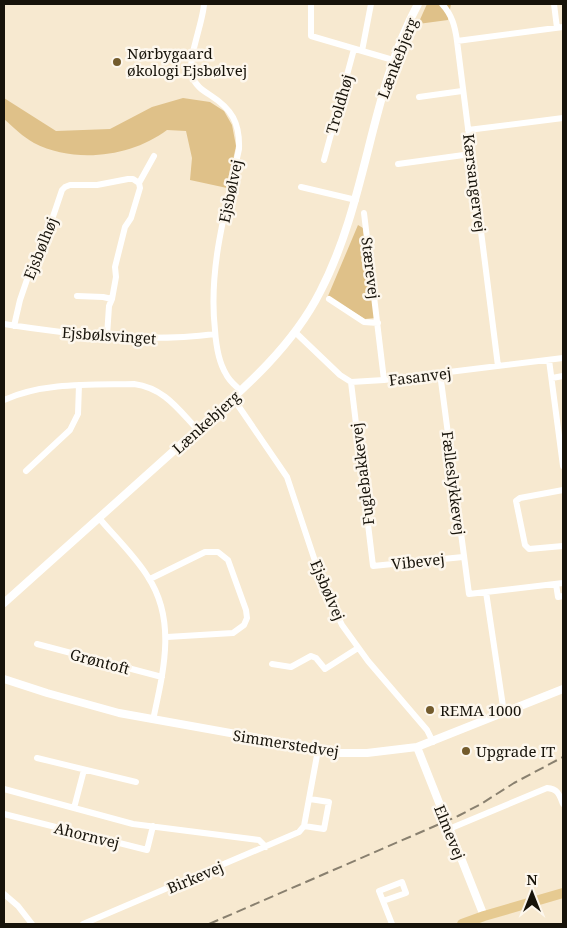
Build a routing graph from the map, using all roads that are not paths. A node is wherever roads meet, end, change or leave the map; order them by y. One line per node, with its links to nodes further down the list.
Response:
1 (204, 4): 31 (street, Ejsbølvej)
2 (311, 4): 9 (street)
3 (371, 4): 10 (street)
4 (418, 4): 11 (street, Lænkebjerg)
5 (442, 4): 8 (street, Kærsangervej)
6 (554, 4): 7 (street)
7 (560, 27): 8 (street)
8 (457, 41): 12 (street, Kærsangervej)
9 (354, 49): 10 (street); 18 (street, Troldhøj)
10 (362, 51): 11 (street)
11 (393, 60): 22 (street, Lænkebjerg)
12 (462, 91): 13 (street); 15 (street, Kærsangervej)
13 (419, 96)
14 (563, 118): 15 (street)
15 (468, 130): 16 (street, Kærsangervej)
16 (471, 154): 19 (street); 35 (street, Kærsangervej)
17 (154, 156): 20 (street)
18 (324, 160)
19 (398, 164)
20 (139, 183): 25 (street); 29 (street, Ejsbølhøj)
21 (301, 187): 22 (street)
22 (356, 200): 30 (street, Lænkebjerg)
23 (364, 213): 27 (street, Stærevej)
24 (76, 296): 25 (street)
25 (112, 299): 32 (street)
26 (329, 299): 27 (street, Stærevej)
27 (378, 323): 39 (street, Stærevej)
28 (4, 324): 29 (street, Ejsbølsvinget)
29 (14, 326): 32 (street, Ejsbølsvinget)
30 (295, 332): 40 (street); 42 (street, Lænkebjerg)
31 (215, 334): 32 (street, Ejsbølsvinget); 42 (street, Ejsbølvej)
32 (107, 336)
33 (563, 358): 34 (street, Fasanvej)
34 (549, 360): 35 (street, Fasanvej); 38 (street)
35 (498, 366): 36 (street, Fasanvej)
36 (440, 373): 39 (street, Fasanvej); 52 (street, Fælleslykkevej)
37 (563, 376): 38 (street)
38 (552, 378): 46 (street)
39 (384, 380): 40 (street, Fasanvej)
40 (351, 382): 53 (street, Fuglebakkevej)
41 (79, 385): 44 (street); 45 (street); 48 (street)
42 (242, 391): 43 (street, Lænkebjerg)
43 (234, 398): 45 (street, Lænkebjerg); 61 (street, Ejsbølvej)
44 (4, 400)
45 (198, 429): 50 (street, Lænkebjerg)
46 (562, 452): 47 (street)
47 (563, 466)
48 (26, 471)
49 (563, 490): 51 (street)
50 (98, 518): 54 (street); 58 (street, Lænkebjerg)
51 (563, 546)
52 (463, 556): 53 (street, Vibevej); 56 (street, Fælleslykkevej)
53 (373, 566)
54 (150, 579): 59 (street); 59 (street)
55 (560, 583): 56 (street); 57 (street)
56 (486, 592): 66 (street)
57 (563, 596)
58 (4, 603)
59 (166, 638): 63 (street)
60 (37, 644): 63 (street, Grøntoft)
61 (358, 648): 62 (street); 68 (street, Ejsbølvej)
62 (272, 664)
63 (162, 677): 67 (street)
64 (4, 679): 67 (street, Simmerstedvej)
65 (563, 689): 66 (street, Simmerstedvej)
66 (504, 714): 68 (street, Simmerstedvej)
67 (153, 720): 70 (street, Simmerstedvej)
68 (433, 742): 69 (street, Simmerstedvej)
69 (417, 748): 70 (street, Simmerstedvej); 81 (street, Elmevej)
70 (318, 750): 75 (street)
71 (37, 758): 72 (street)
72 (84, 770): 73 (street); 77 (street, Ahornvej)
73 (136, 782)
74 (4, 789): 77 (street, Ahornvej)
75 (310, 799): 80 (street); 80 (street, Birkevej)
76 (563, 804): 81 (street)
77 (74, 808): 79 (street, Ahornvej)
78 (4, 814): 79 (street, Ahornvej)
79 (153, 826): 82 (street, Ahornvej)
80 (304, 826): 82 (street, Birkevej)
81 (448, 829): 86 (street, Elmevej)
82 (266, 847): 88 (street, Birkevej)
83 (563, 893): 86 (main road)
84 (4, 894): 87 (street)
85 (383, 901): 89 (street)
86 (484, 916): 90 (main road)
87 (32, 924)
88 (83, 924)
89 (392, 924)
90 (462, 924)

